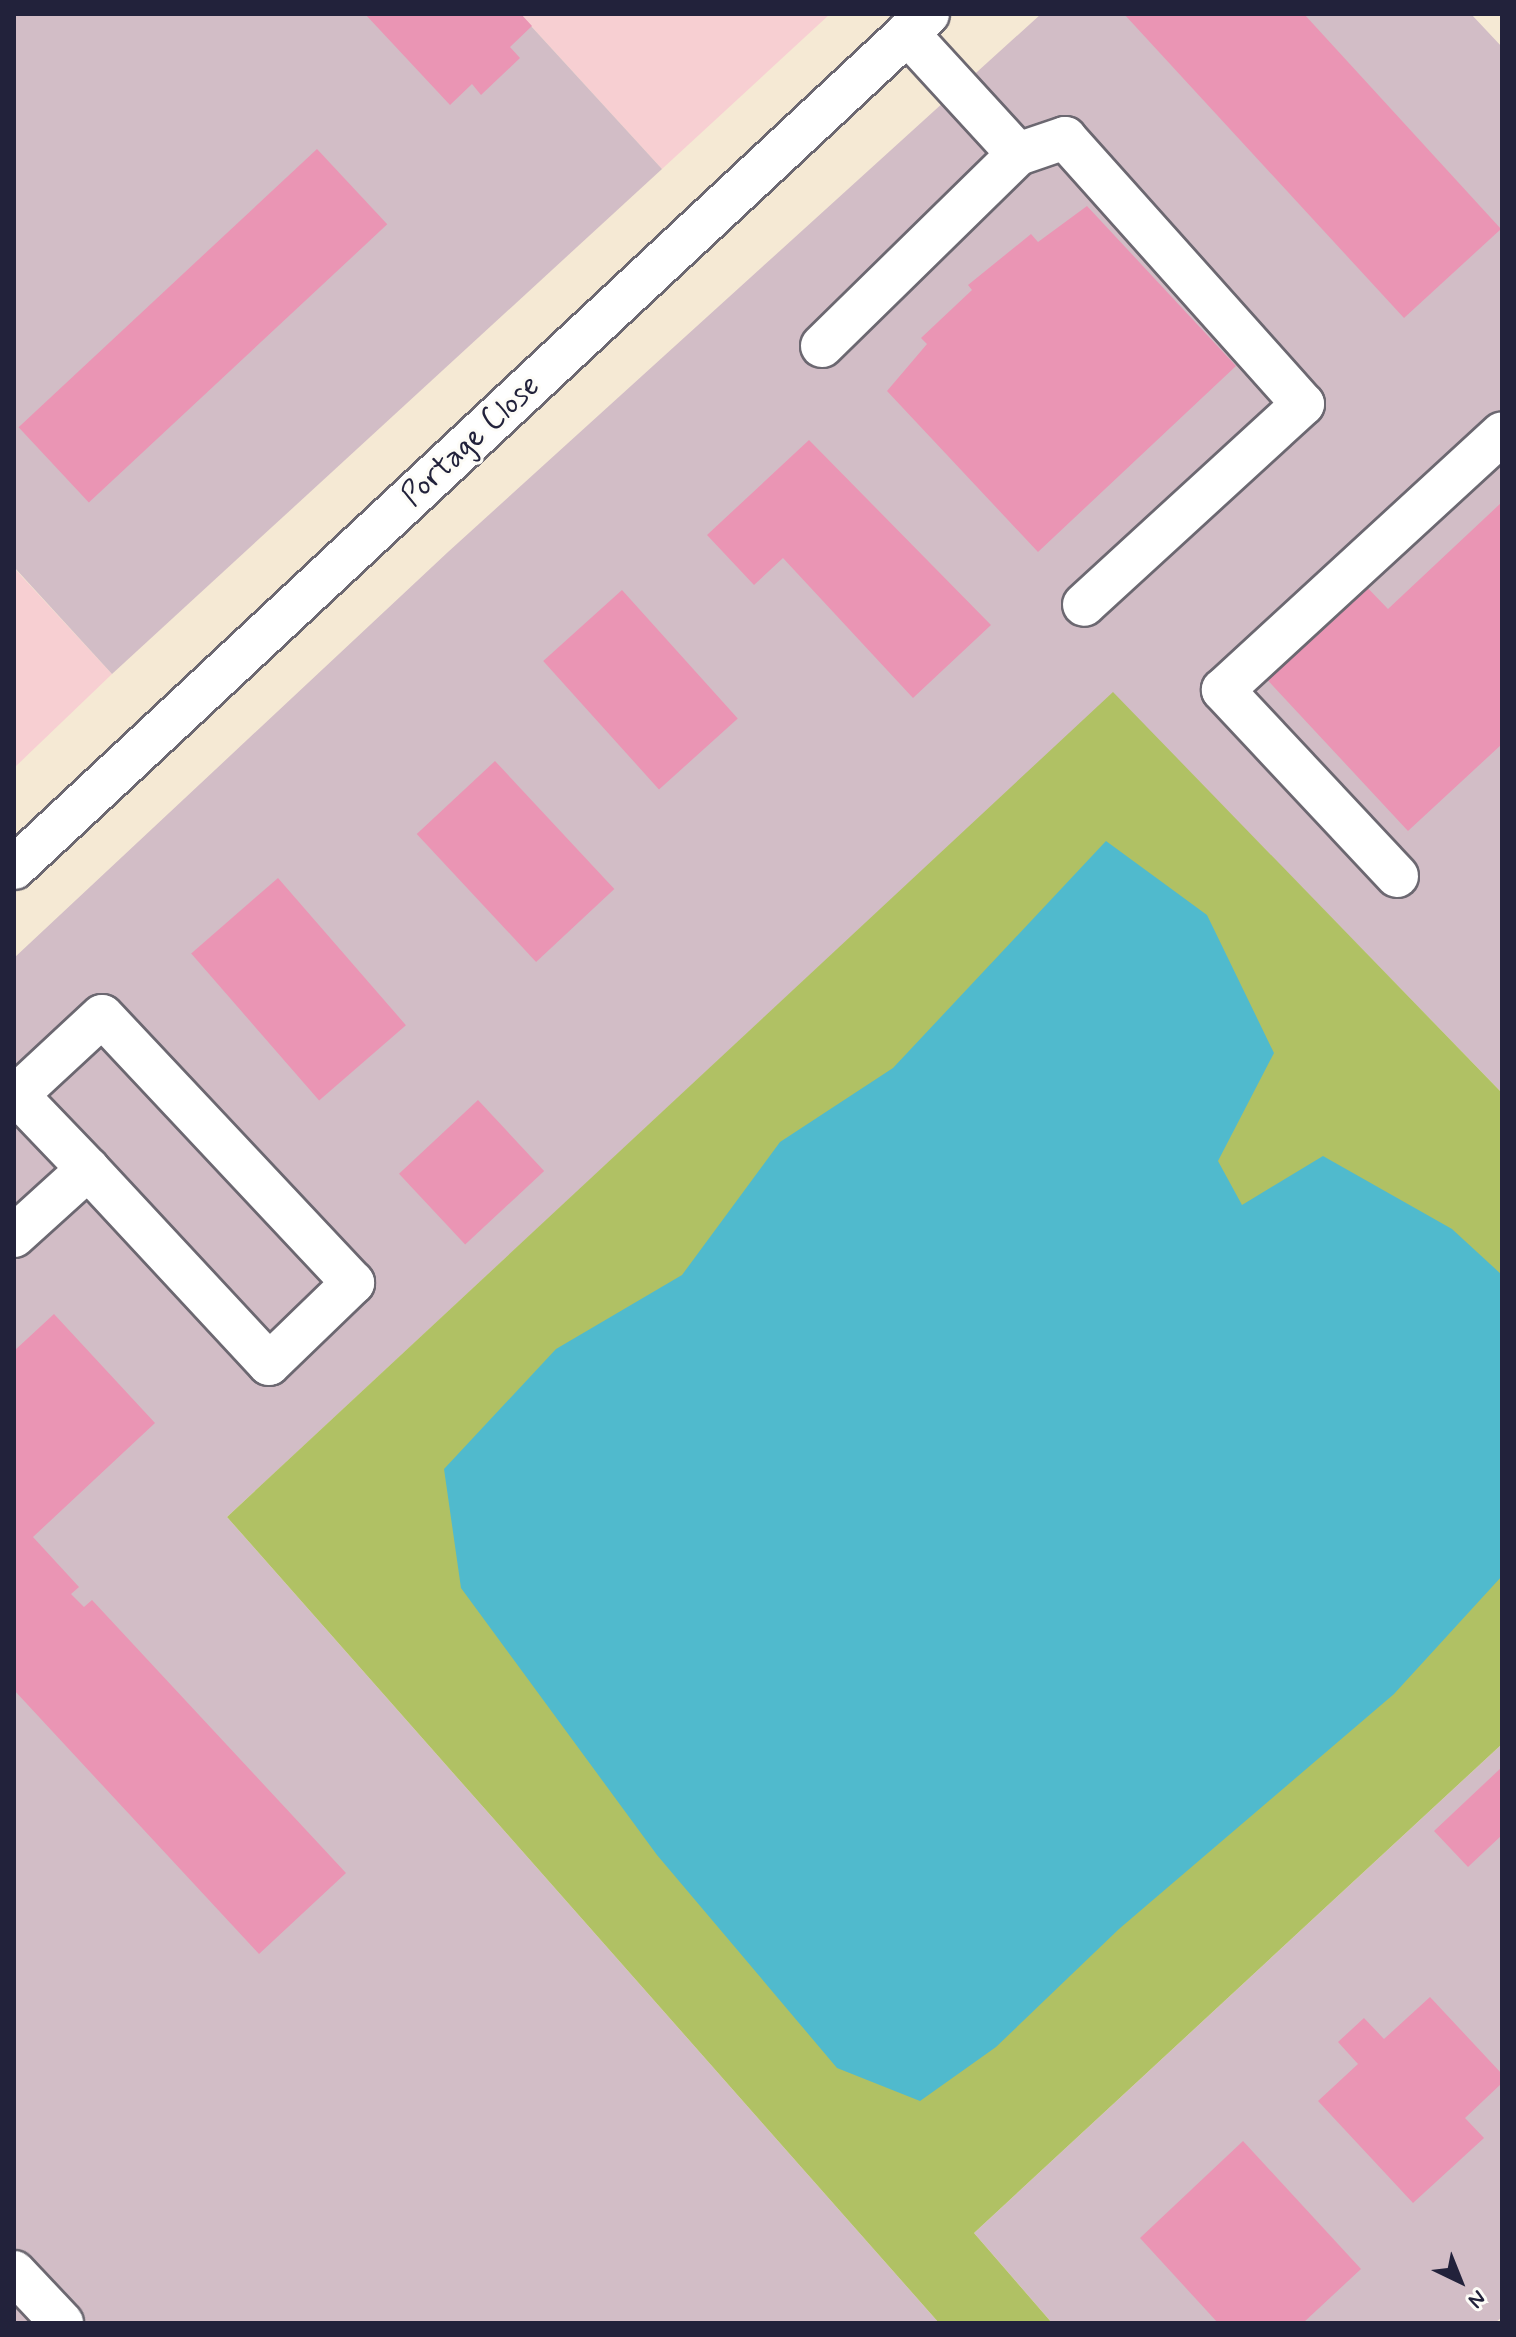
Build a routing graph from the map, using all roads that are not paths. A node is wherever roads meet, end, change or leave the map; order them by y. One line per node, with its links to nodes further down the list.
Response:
1 (917, 24): 2 (street); 6 (street, Portage Close)
2 (1018, 154): 3 (street); 5 (street)
3 (822, 346)
4 (1502, 433): 7 (street)
5 (1084, 605)
6 (14, 868)
7 (1397, 876)
8 (15, 1095): 9 (street); 9 (street)
9 (88, 1169): 10 (street)
10 (14, 1236)
11 (14, 2272): 12 (street)
12 (62, 2323)

